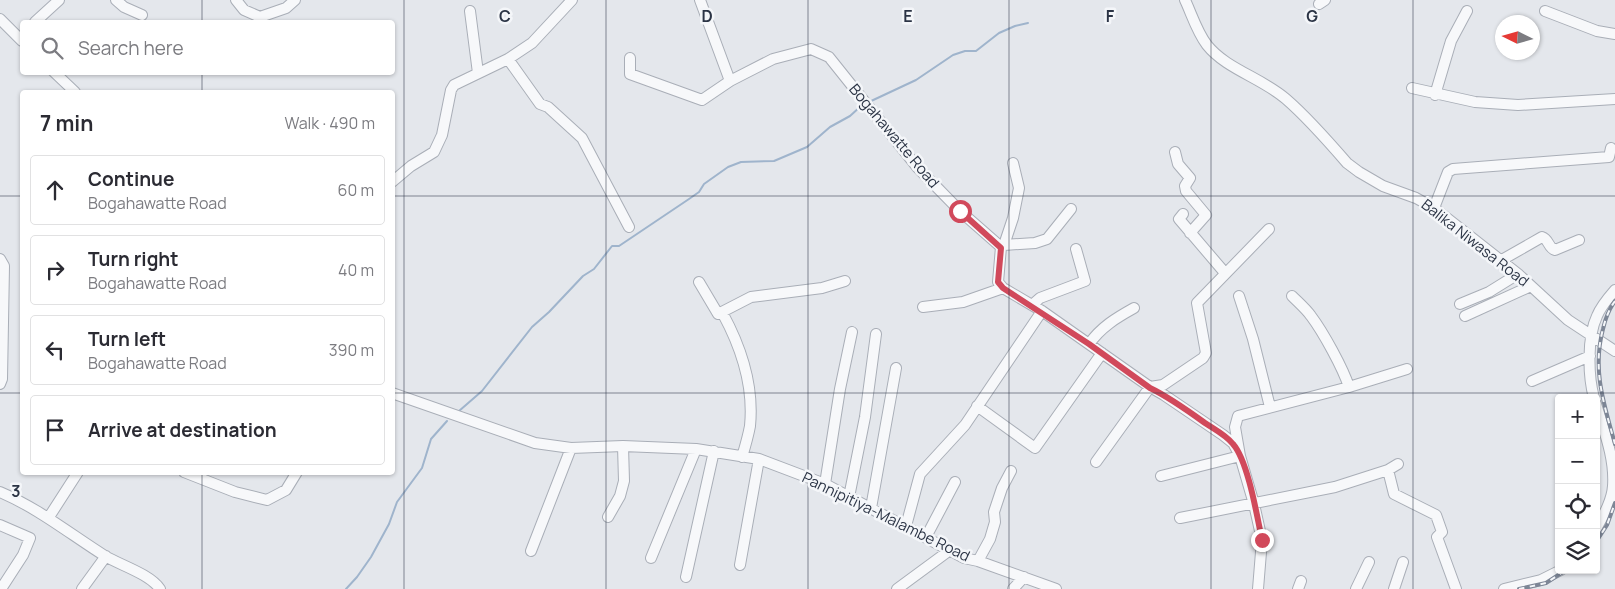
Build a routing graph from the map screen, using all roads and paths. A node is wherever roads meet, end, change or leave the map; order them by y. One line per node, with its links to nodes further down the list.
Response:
1 (59, 0): 13 (street)
2 (116, 0): 11 (street)
3 (236, 0): 4 (street)
4 (295, 0)
5 (572, 0): 16 (street)
6 (700, 0): 20 (street)
7 (1185, 0): 29 (street, Balika Niwasa Road)
8 (470, 11): 18 (street)
9 (1467, 11): 23 (street)
10 (1545, 11): 14 (street)
11 (142, 15)
12 (0, 18): 15 (street)
13 (37, 20)
14 (1615, 34)
15 (20, 37)
16 (508, 58): 18 (street); 32 (street)
17 (630, 58): 20 (street, Bogahawatte Road)
18 (478, 73): 28 (street)
19 (57, 75): 22 (street)
20 (730, 80): 36 (street, Bogahawatte Road)
21 (1412, 88): 23 (street)
22 (73, 90)
23 (1435, 95): 24 (street)
24 (1615, 100)
25 (1611, 148): 29 (street)
26 (1175, 152): 34 (street)
27 (1013, 163): 36 (street)
28 (395, 179)
29 (1434, 208): 38 (street, Balika Niwasa Road)
30 (1071, 209): 36 (street)
31 (1183, 214): 34 (street)
32 (629, 227)
33 (1270, 229): 40 (street)
34 (1190, 233): 40 (street)
35 (1579, 240): 38 (street)
36 (1002, 246): 45 (street)
37 (1076, 249): 50 (street)
38 (1500, 261): 41 (street, Balika Niwasa Road)
39 (1, 264): 66 (street)
40 (1225, 273): 68 (street)
41 (1518, 274): 44 (street, Balika Niwasa Road); 49 (street)
42 (845, 281): 54 (street)
43 (699, 282): 54 (street)
44 (1531, 286): 55 (street); 58 (street, Balika Niwasa Road)
45 (1003, 288): 50 (street); 51 (street)
46 (1615, 290): 58 (street)
47 (1239, 296): 72 (street)
48 (1292, 296): 67 (street)
49 (1460, 304)
50 (1032, 305): 53 (street)
51 (924, 307)
52 (1134, 308): 59 (street)
53 (1042, 312): 59 (street); 71 (street)
54 (718, 314): 79 (street)
55 (1465, 316)
56 (852, 332): 90 (street)
57 (876, 334): 92 (street)
58 (1592, 336): 60 (street, Balika Niwasa Road); 62 (street)
59 (1089, 344): 61 (street)
60 (1615, 351)
61 (1102, 353): 68 (street); 71 (street)
62 (1590, 356): 65 (street); 70 (street)
63 (896, 368): 94 (street)
64 (1406, 369): 67 (street)
65 (1532, 381)
66 (0, 384)
67 (1348, 387): 72 (street)
68 (1150, 388): 78 (street); 81 (street)
69 (395, 394): 75 (street, Pannipitiya-Malambe Road)
70 (1593, 394)
71 (977, 406): 100 (street)
72 (1270, 407): 78 (street)
73 (1600, 417): 98 (street)
74 (623, 446): 75 (street, Pannipitiya-Malambe Road); 76 (street, Pannipitiya-Malambe Road); 95 (street)
75 (571, 448): 103 (street)
76 (696, 449): 77 (street, Pannipitiya-Malambe Road); 105 (street)
77 (714, 451): 79 (street, Pannipitiya-Malambe Road); 112 (street)
78 (1240, 456): 88 (street); 93 (street)
79 (742, 457): 80 (street, Pannipitiya-Malambe Road)
80 (760, 459): 90 (street, Pannipitiya-Malambe Road); 109 (street)
81 (1096, 462)
82 (1398, 464): 83 (street)
83 (1388, 470): 93 (street); 122 (street)
84 (1011, 471): 106 (street)
85 (76, 475): 96 (street)
86 (192, 475): 87 (street)
87 (294, 475)
88 (1161, 476)
89 (955, 482): 101 (street)
90 (825, 484): 92 (street, Pannipitiya-Malambe Road)
91 (0, 492): 96 (street)
92 (850, 497): 94 (street, Pannipitiya-Malambe Road)
93 (1254, 504): 97 (street); 119 (street)
94 (871, 508): 100 (street, Pannipitiya-Malambe Road)
95 (608, 516)
96 (49, 518): 104 (street)
97 (1180, 518)
98 (1600, 522)
99 (0, 525): 113 (street)
100 (906, 526): 101 (street, Pannipitiya-Malambe Road)
101 (926, 537): 102 (street, Pannipitiya-Malambe Road)
102 (950, 550): 106 (street, Pannipitiya-Malambe Road); 116 (street)
103 (531, 551)
104 (106, 556): 114 (street); 115 (street)
105 (650, 558)
106 (978, 560): 111 (street, Pannipitiya-Malambe Road)
107 (1369, 562): 120 (street)
108 (1403, 562): 121 (street)
109 (740, 565)
110 (1555, 573): 123 (street)
111 (1024, 576): 117 (street); 118 (street, Pannipitiya-Malambe Road)
112 (686, 577)
113 (1, 589)
114 (82, 589)
115 (160, 589)
116 (898, 589)
117 (1013, 589)
118 (1056, 589)
119 (1258, 589)
120 (1356, 589)
121 (1394, 589)
122 (1456, 589)
123 (1504, 589)

